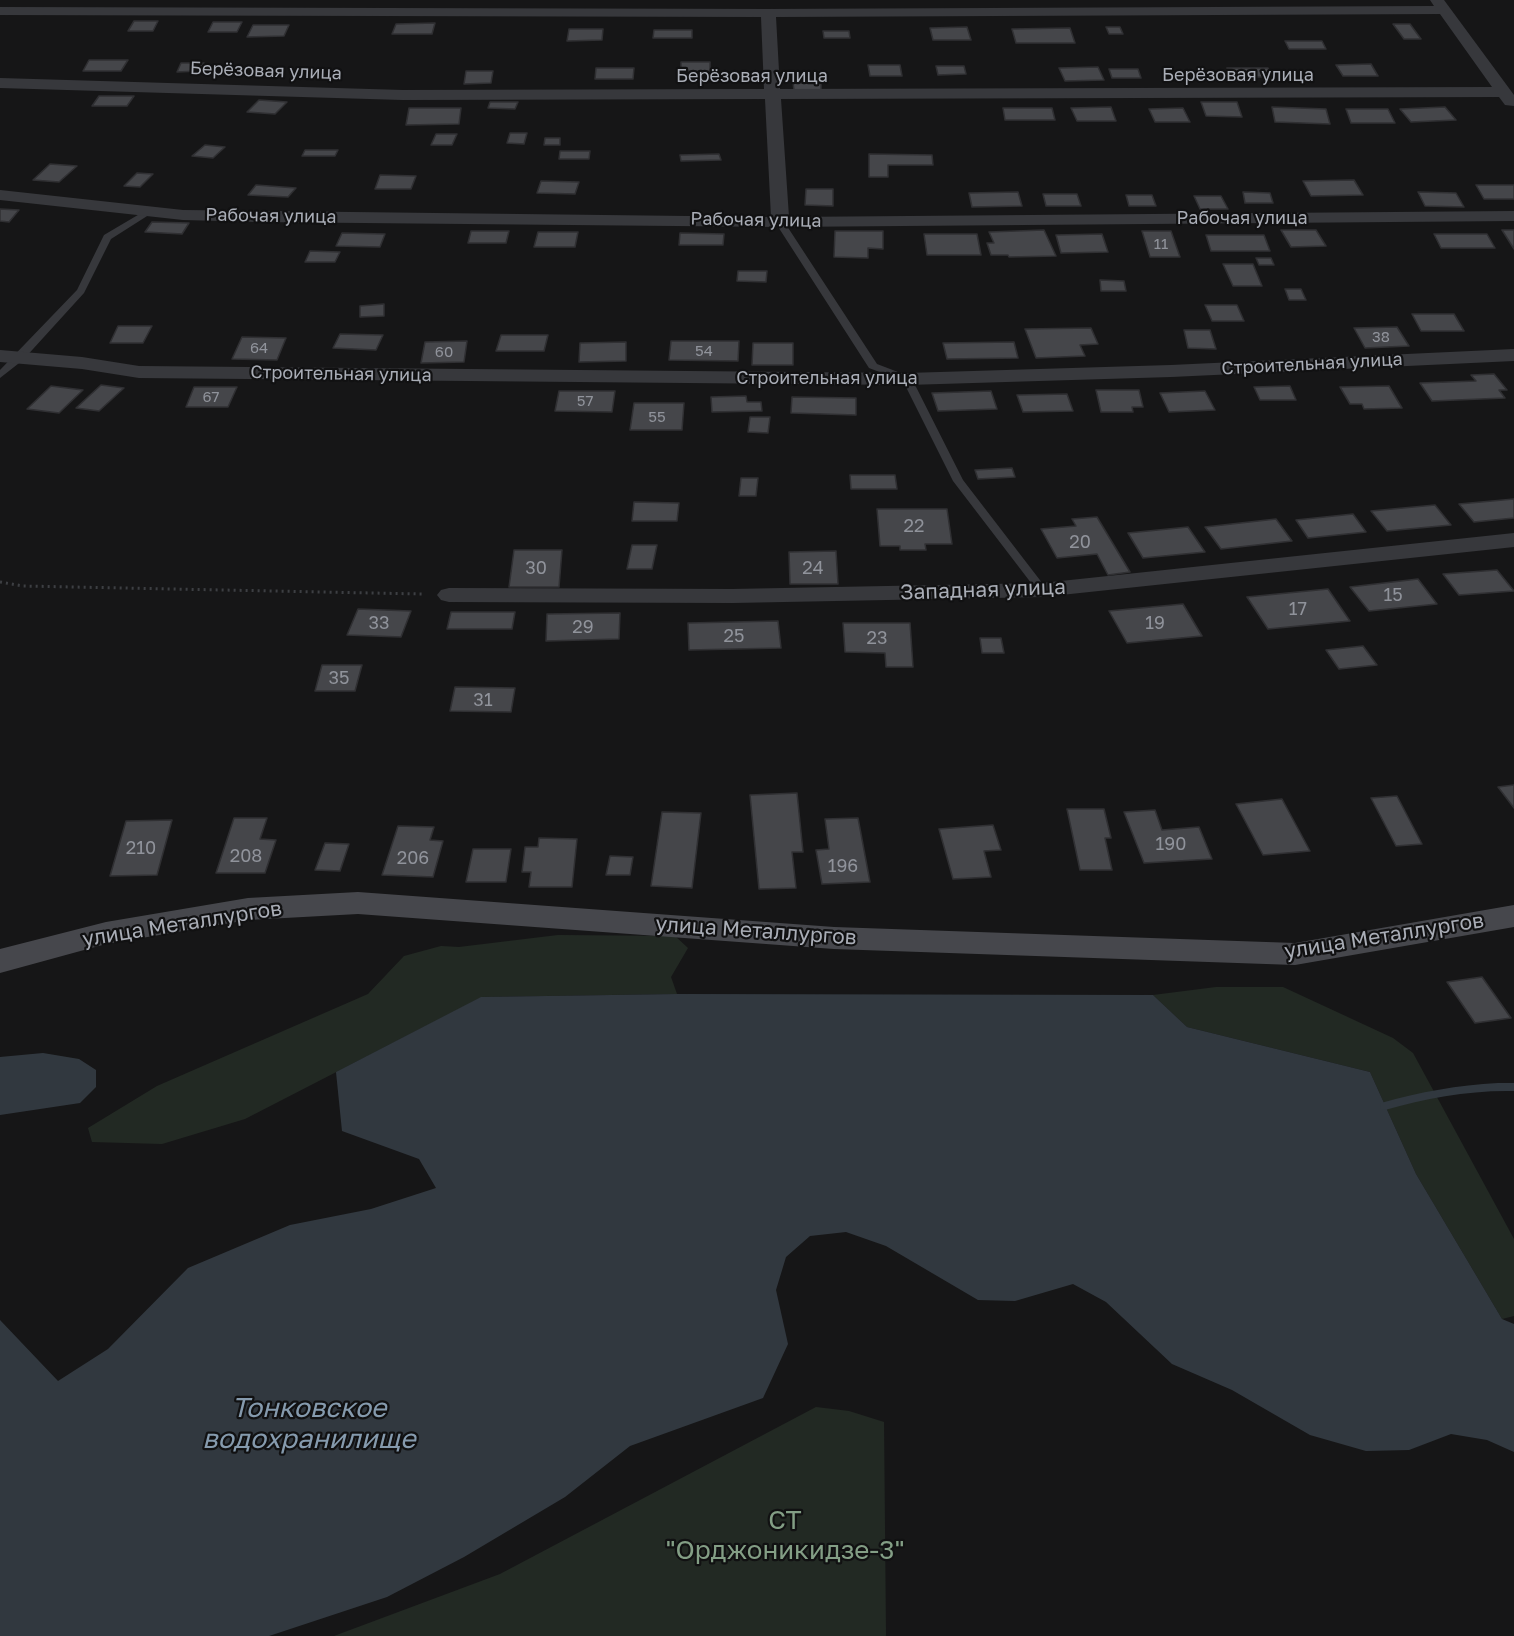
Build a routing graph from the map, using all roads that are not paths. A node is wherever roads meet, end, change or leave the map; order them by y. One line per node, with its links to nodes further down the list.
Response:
1 (1440, 5): 3 (street); 5 (street)
2 (0, 11): 3 (street)
3 (768, 13): 6 (street)
4 (0, 83): 6 (street, Берёзовая улица)
5 (1503, 92): 6 (street, Берёзовая улица); 7 (street)
6 (771, 96): 11 (street)
7 (1514, 105)
8 (0, 195): 9 (street, Рабочая улица)
9 (151, 211): 11 (street, Рабочая улица); 13 (lane)
10 (1514, 216): 11 (street, Рабочая улица)
11 (780, 222): 15 (lane)
12 (1514, 355): 15 (street, Строительная улица)
13 (10, 357): 14 (lane); 15 (street, Строительная улица)
14 (0, 375)
15 (907, 380): 17 (lane)
16 (1514, 540): 17 (street, Западная улица)
17 (1041, 590): 18 (street, Западная улица)
18 (449, 594)
19 (1514, 916): 20 (street, улица Металлургов)
20 (0, 960)

